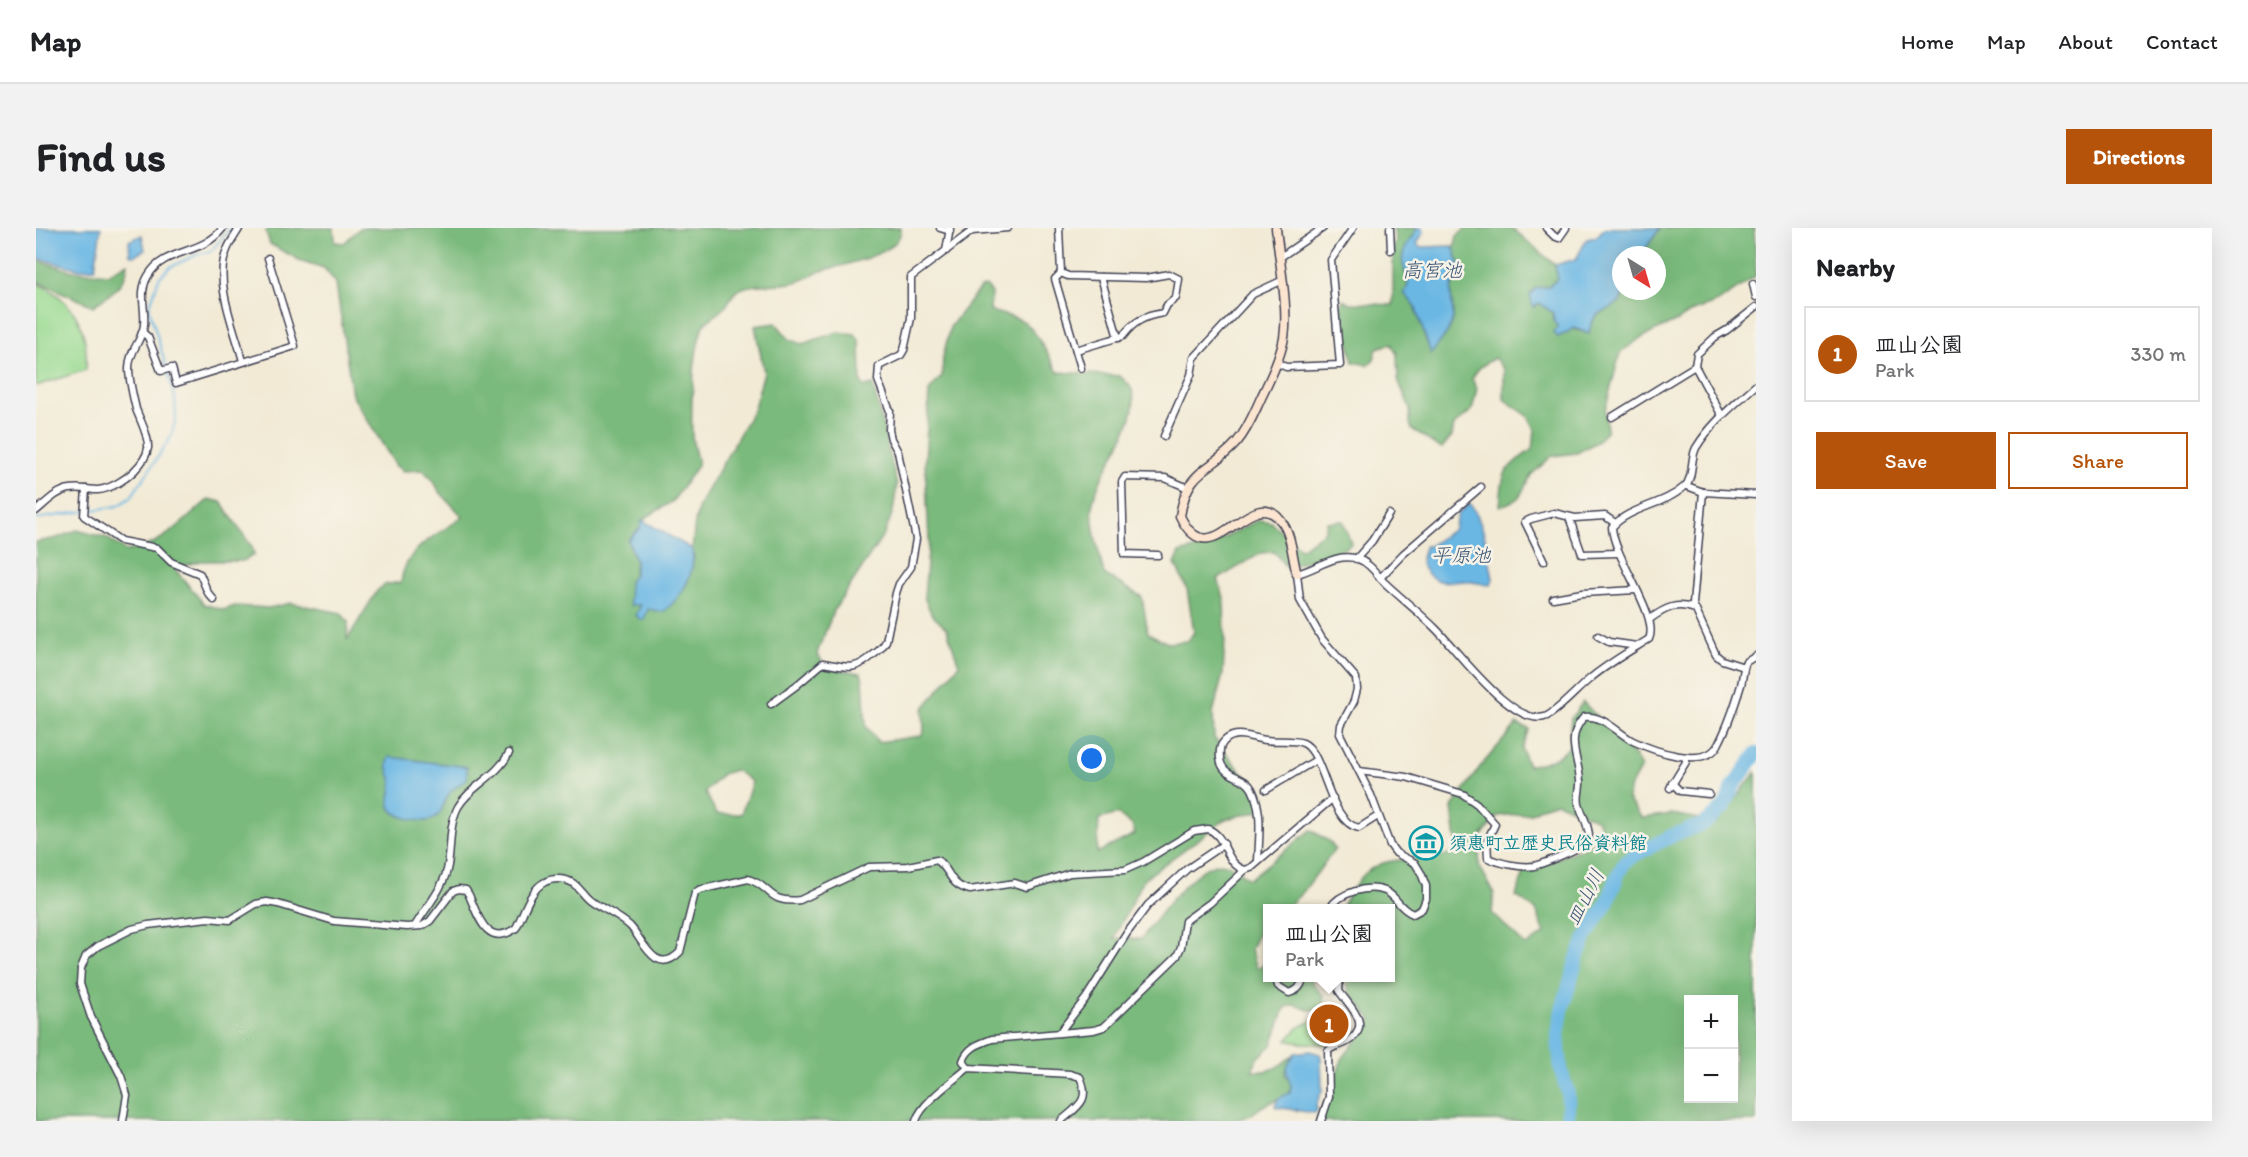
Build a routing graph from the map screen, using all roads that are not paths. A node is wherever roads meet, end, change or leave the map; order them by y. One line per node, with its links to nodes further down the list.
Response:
1 (223, 228): 23 (street)
2 (238, 228): 26 (street)
3 (940, 228): 12 (street)
4 (1008, 228): 14 (street)
5 (1059, 228): 17 (street)
6 (1276, 228): 16 (street)
7 (1323, 228): 16 (street)
8 (1353, 228): 27 (street)
9 (1390, 228): 13 (street)
10 (1546, 228): 11 (street)
11 (1566, 228)
12 (950, 230): 14 (street)
13 (1391, 250)
14 (946, 251): 59 (street)
15 (268, 258): 26 (street)
16 (1279, 258): 19 (street)
17 (1061, 273): 18 (street); 25 (street)
18 (1101, 277): 24 (street); 24 (street)
19 (1281, 280): 27 (street); 33 (street)
20 (1753, 284): 21 (street)
21 (1756, 297)
22 (1756, 307): 28 (street)
23 (142, 332): 26 (street); 37 (street)
24 (1118, 338): 25 (street)
25 (1076, 350): 29 (street)
26 (243, 361)
27 (1277, 363): 36 (street)
28 (1695, 366): 31 (street); 32 (street)
29 (1081, 369)
30 (1756, 385): 31 (street)
31 (1722, 416): 34 (street)
32 (1612, 417)
33 (1164, 436)
34 (1687, 486): 38 (street); 43 (street)
35 (1481, 487): 49 (street)
36 (1188, 488): 45 (street); 48 (street)
37 (86, 489): 40 (street); 52 (street)
38 (1703, 492): 39 (street); 53 (street)
39 (1756, 495)
40 (36, 511)
41 (1389, 514): 46 (street)
42 (1569, 517): 43 (street); 44 (street); 47 (street)
43 (1615, 524): 44 (street)
44 (1619, 553): 50 (street)
45 (1158, 555)
46 (1356, 559): 48 (street); 49 (street)
47 (1544, 561)
48 (1297, 574): 63 (street)
49 (1380, 578): 56 (street)
50 (1636, 590): 51 (street); 54 (street)
51 (1553, 598)
52 (214, 600)
53 (1696, 609): 54 (street); 58 (street)
54 (1650, 620): 56 (street)
55 (1598, 636): 56 (street)
56 (1638, 646)
57 (1756, 656): 58 (street)
58 (1744, 667): 61 (street)
59 (771, 704)
60 (509, 753): 72 (street)
61 (1686, 757): 63 (street); 65 (street)
62 (1316, 760): 64 (street); 66 (street); 69 (street)
63 (1359, 771): 67 (street)
64 (1266, 790)
65 (1708, 794)
66 (1333, 798): 67 (street); 69 (street)
67 (1378, 816): 71 (street)
68 (1224, 844): 70 (street); 72 (street); 76 (street)
69 (1258, 861): 70 (street)
70 (1245, 870): 76 (street)
71 (1333, 904)
72 (415, 926): 78 (street)
73 (1277, 982): 74 (street)
74 (1302, 982)
75 (1340, 982): 81 (street)
76 (1059, 1033): 77 (street)
77 (968, 1068): 79 (street); 80 (street)
78 (123, 1121)
79 (916, 1121)
80 (1061, 1121)
81 (1321, 1121)

